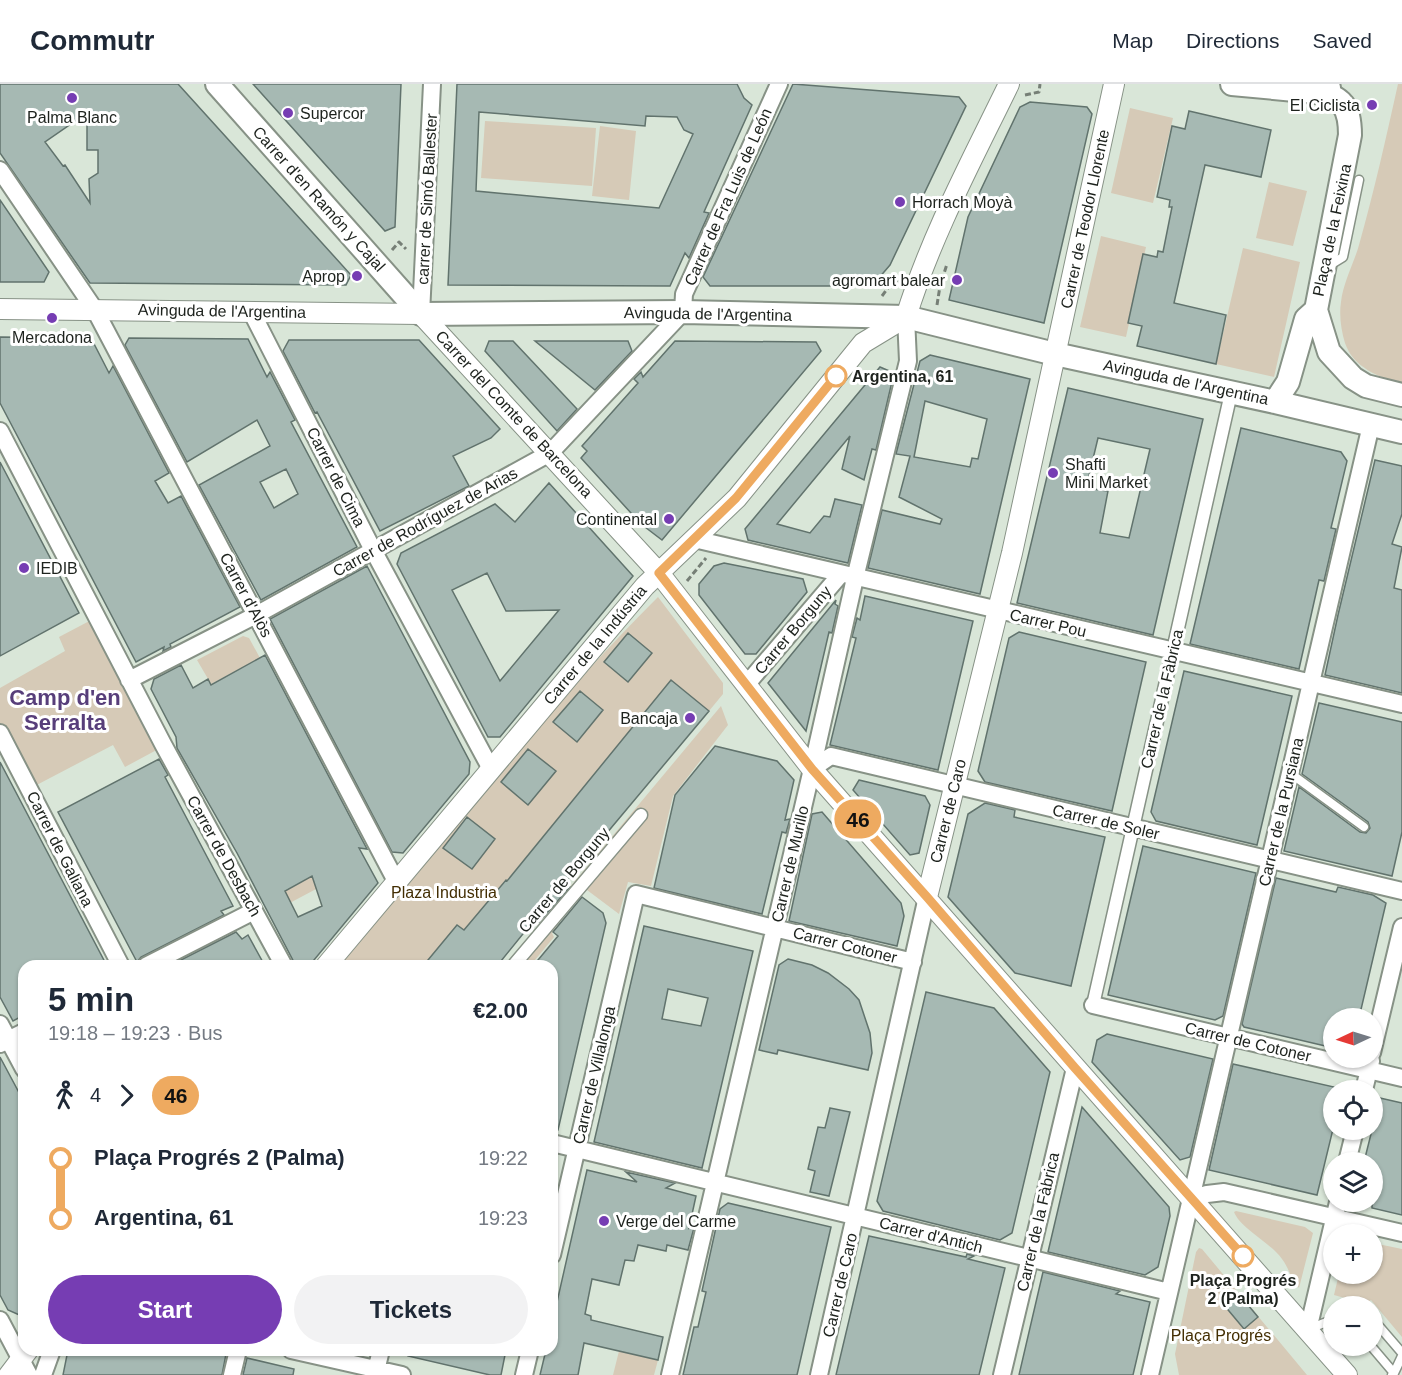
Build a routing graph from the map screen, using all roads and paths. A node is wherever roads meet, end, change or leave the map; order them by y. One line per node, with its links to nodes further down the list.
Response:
1 (217, 84): 13 (main road, Carrer d'en Ramón y Cajal)
2 (432, 84): 14 (street, carrer de Simó Ballester)
3 (779, 84): 23 (street, Carrer de Fra Luis de León)
4 (1040, 84): 8 (path)
5 (1114, 84): 27 (street, Carrer de Teodor Llorente)
6 (1232, 84): 9 (main road)
7 (1342, 84): 9 (main road)
8 (1014, 90): 16 (street)
9 (1316, 92): 15 (main road, Plaça de la Feixina)
10 (0, 170): 20 (street, Carrer d'Alòs)
11 (1359, 180): 15 (lane)
12 (950, 254): 17 (path)
13 (378, 265): 14 (path); 24 (main road, Carrer d'en Ramón y Cajal)
14 (423, 267): 24 (street, carrer de Simó Ballester)
15 (1324, 268): 21 (main road, Plaça de la Feixina)
16 (917, 285): 17 (path); 18 (path); 25 (street)
17 (940, 286): 26 (path)
18 (872, 296)
19 (0, 309): 20 (street, Avinguda de l'Argentina)
20 (95, 310): 22 (street, Avinguda de l'Argentina); 43 (street, Carrer d'Alòs)
21 (1316, 310): 29 (main road, Plaça de la Feixina); 30 (main road)
22 (251, 311): 24 (street, Avinguda de l'Argentina); 38 (street, Carrer de Cima)
23 (683, 312): 24 (main road, Avinguda de l'Argentina); 25 (main road, Avinguda de l'Argentina); 35 (street, Carrer de Rodríguez de Arias)
24 (421, 314): 35 (street, Carrer del Comte de Barcelona)
25 (906, 317): 26 (main road, Avinguda de l'Argentina); 36 (street, Carrer de la Indústria); 40 (street, Carrer de Murillo)
26 (933, 324): 27 (main road, Avinguda de l'Argentina)
27 (1055, 354): 28 (main road, Avinguda de l'Argentina); 42 (street, Carrer de Caro)
28 (1231, 393): 30 (main road, Avinguda de l'Argentina); 44 (street, Carrer de la Fàbrica)
29 (1402, 395)
30 (1275, 402): 31 (main road, Avinguda de l'Argentina)
31 (1371, 425): 33 (main road, Avinguda de l'Argentina); 46 (street, Carrer de la Pursiana)
32 (0, 431): 34 (street, Carrer de Desbach)
33 (1402, 432)
34 (4, 450): 45 (street, Carrer de Desbach)
35 (550, 453): 38 (street, Carrer de Rodríguez de Arias); 39 (street, Carrer del Comte de Barcelona)
36 (694, 539): 37 (street, Carrer Pou); 39 (street, Carrer de la Indústria)
37 (717, 545): 40 (street, Carrer Pou); 41 (path)
38 (373, 550): 43 (street, Carrer de Rodríguez de Arias); 50 (street, Carrer de Cima)
39 (659, 573): 41 (street, Carrer del Comte de Barcelona); 50 (street, Carrer de la Indústria)
40 (847, 576): 42 (street, Carrer Pou); 47 (street, Carrer Borguny); 51 (street, Carrer de Murillo)
41 (675, 594): 47 (street, Carrer del Comte de Barcelona)
42 (997, 611): 44 (street, Carrer Pou); 53 (street, Carrer de Caro)
43 (256, 615): 45 (street, Carrer de Rodríguez de Arias); 58 (street, Carrer d'Alòs)
44 (1173, 651): 46 (street, Carrer Pou); 56 (street, Carrer de la Fàbrica)
45 (129, 680): 62 (street, Carrer de Desbach)
46 (1311, 683): 48 (street, Carrer Pou); 52 (street, Carrer de la Pursiana)
47 (747, 685): 51 (street, Carrer del Comte de Barcelona)
48 (1402, 705)
49 (2, 744): 65 (street, Carrer de Galiana)
50 (491, 769): 58 (street, Carrer de la Indústria)
51 (812, 769): 53 (street, Carrer de Soler); 61 (street, Carrer del Comte de Barcelona); 64 (street, Carrer de Murillo)
52 (1290, 773): 55 (lane); 57 (street, Carrer de la Pursiana)
53 (954, 786): 56 (street, Carrer de Soler); 61 (street, Carrer de Caro)
54 (641, 815): 69 (street, Carrer de Borguny)
55 (1364, 827)
56 (1133, 828): 57 (street, Carrer de Soler); 71 (street, Carrer de la Fàbrica)
57 (1270, 860): 59 (street, Carrer de Soler); 75 (street, Carrer de la Pursiana)
58 (396, 881): 68 (street, Carrer de la Indústria)
59 (1402, 891)
60 (636, 894): 64 (street, Carrer Cotoner); 83 (street, Carrer de Villalonga)
61 (927, 897): 70 (street, Carrer de Caro); 79 (street, Carrer del Comte de Barcelona)
62 (254, 911): 66 (street); 67 (street, Carrer de Desbach)
63 (1402, 927): 72 (street)
64 (775, 928): 70 (street, Carrer Cotoner); 84 (street, Carrer de Murillo)
65 (118, 960)
66 (159, 960)
67 (281, 960)
68 (331, 960)
69 (518, 960)
70 (913, 962): 89 (street, Carrer de Caro)
71 (1094, 1005): 75 (street, Carrer de Cotoner)
72 (1383, 1008)
73 (0, 1024): 76 (street)
74 (18, 1035): 76 (street)
75 (1228, 1037): 77 (street, Carrer de Cotoner); 85 (street, Carrer de la Pursiana)
76 (4, 1042): 78 (street)
77 (1323, 1055)
78 (18, 1061)
79 (1075, 1068): 85 (street, Carrer del Comte de Barcelona); 92 (street, Carrer de la Fàbrica)
80 (1379, 1068): 81 (street, Carrer de Cotoner)
81 (1402, 1078)
82 (558, 1144): 83 (street, Carrer d'Antich)
83 (577, 1149): 84 (street, Carrer d'Antich); 90 (street, Carrer de Villalonga)
84 (715, 1182): 89 (street, Carrer d'Antich); 114 (street, Carrer de Murillo)
85 (1191, 1199): 86 (street); 93 (street, Carrer de la Pursiana); 96 (street, Carrer del Comte de Barcelona)
86 (1323, 1208)
87 (1336, 1212): 96 (street)
88 (1342, 1212): 91 (street)
89 (855, 1216): 92 (street, Carrer d'Antich); 115 (street, Carrer de Caro)
90 (558, 1230)
91 (1402, 1233)
92 (1030, 1259): 93 (street, Carrer d'Antich); 116 (street, Carrer de la Fàbrica)
93 (1169, 1292): 117 (street, Carrer de la Pursiana)
94 (0, 1320): 98 (street)
95 (1323, 1324): 96 (lane)
96 (1308, 1330): 118 (street, Carrer del Comte de Barcelona)
97 (1383, 1332): 99 (lane)
98 (18, 1348)
99 (1402, 1355): 108 (lane)
100 (50, 1356): 110 (street)
101 (237, 1356): 111 (street)
102 (314, 1356): 107 (street)
103 (380, 1356): 107 (street)
104 (529, 1356): 113 (street)
105 (1379, 1356): 108 (lane)
106 (26, 1361): 109 (street)
107 (376, 1372): 112 (street)
108 (1393, 1374)
109 (9, 1375)
110 (43, 1375)
111 (232, 1375)
112 (402, 1375)
113 (524, 1375)
114 (670, 1375)
115 (819, 1375)
116 (1002, 1375)
117 (1150, 1375)
118 (1347, 1375)

